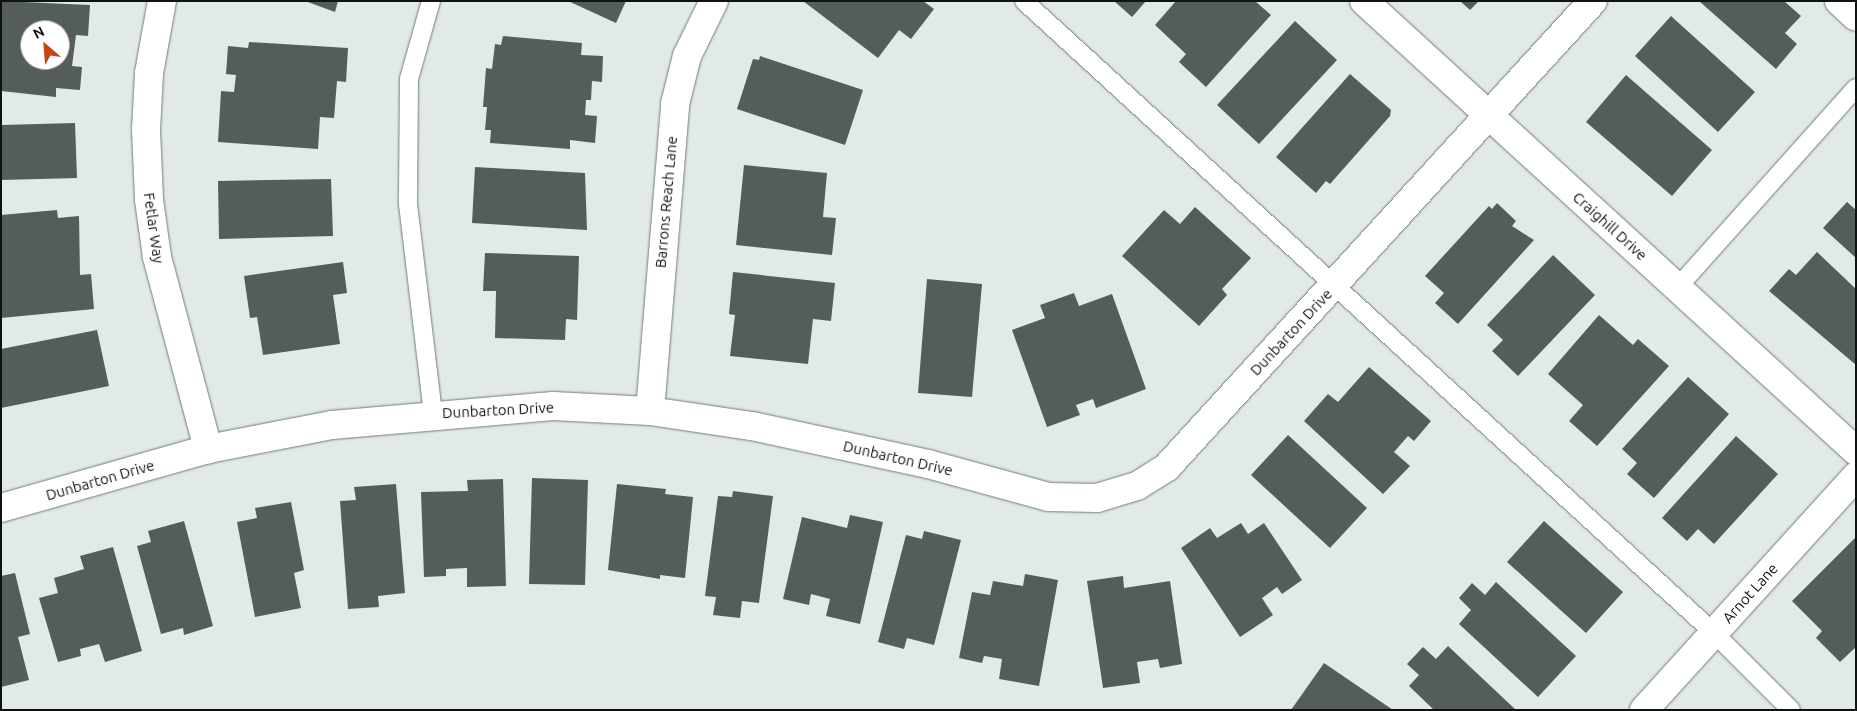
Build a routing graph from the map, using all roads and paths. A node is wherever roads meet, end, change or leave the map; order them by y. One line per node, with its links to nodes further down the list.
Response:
1 (162, 1): 15 (street, Fetlar Way)
2 (431, 1): 14 (lane)
3 (714, 1): 13 (street, Barrons Reach Lane)
4 (1024, 1): 11 (lane)
5 (1364, 1): 10 (street, Craighill Drive)
6 (1593, 1): 10 (street, Dunbarton Drive)
7 (1839, 1): 8 (street)
8 (1856, 17)
9 (1856, 88): 12 (lane)
10 (1489, 116): 11 (street, Dunbarton Drive); 12 (street, Craighill Drive)
11 (1334, 285): 13 (street, Dunbarton Drive); 19 (lane)
12 (1677, 288): 16 (street, Craighill Drive)
13 (650, 411): 14 (street, Dunbarton Drive)
14 (433, 414): 15 (street, Dunbarton Drive)
15 (208, 449): 18 (street, Dunbarton Drive)
16 (1856, 451)
17 (1856, 476): 19 (street, Arnot Lane)
18 (1, 508)
19 (1714, 633): 20 (street, Arnot Lane); 21 (lane)
20 (1644, 710)
21 (1790, 710)

